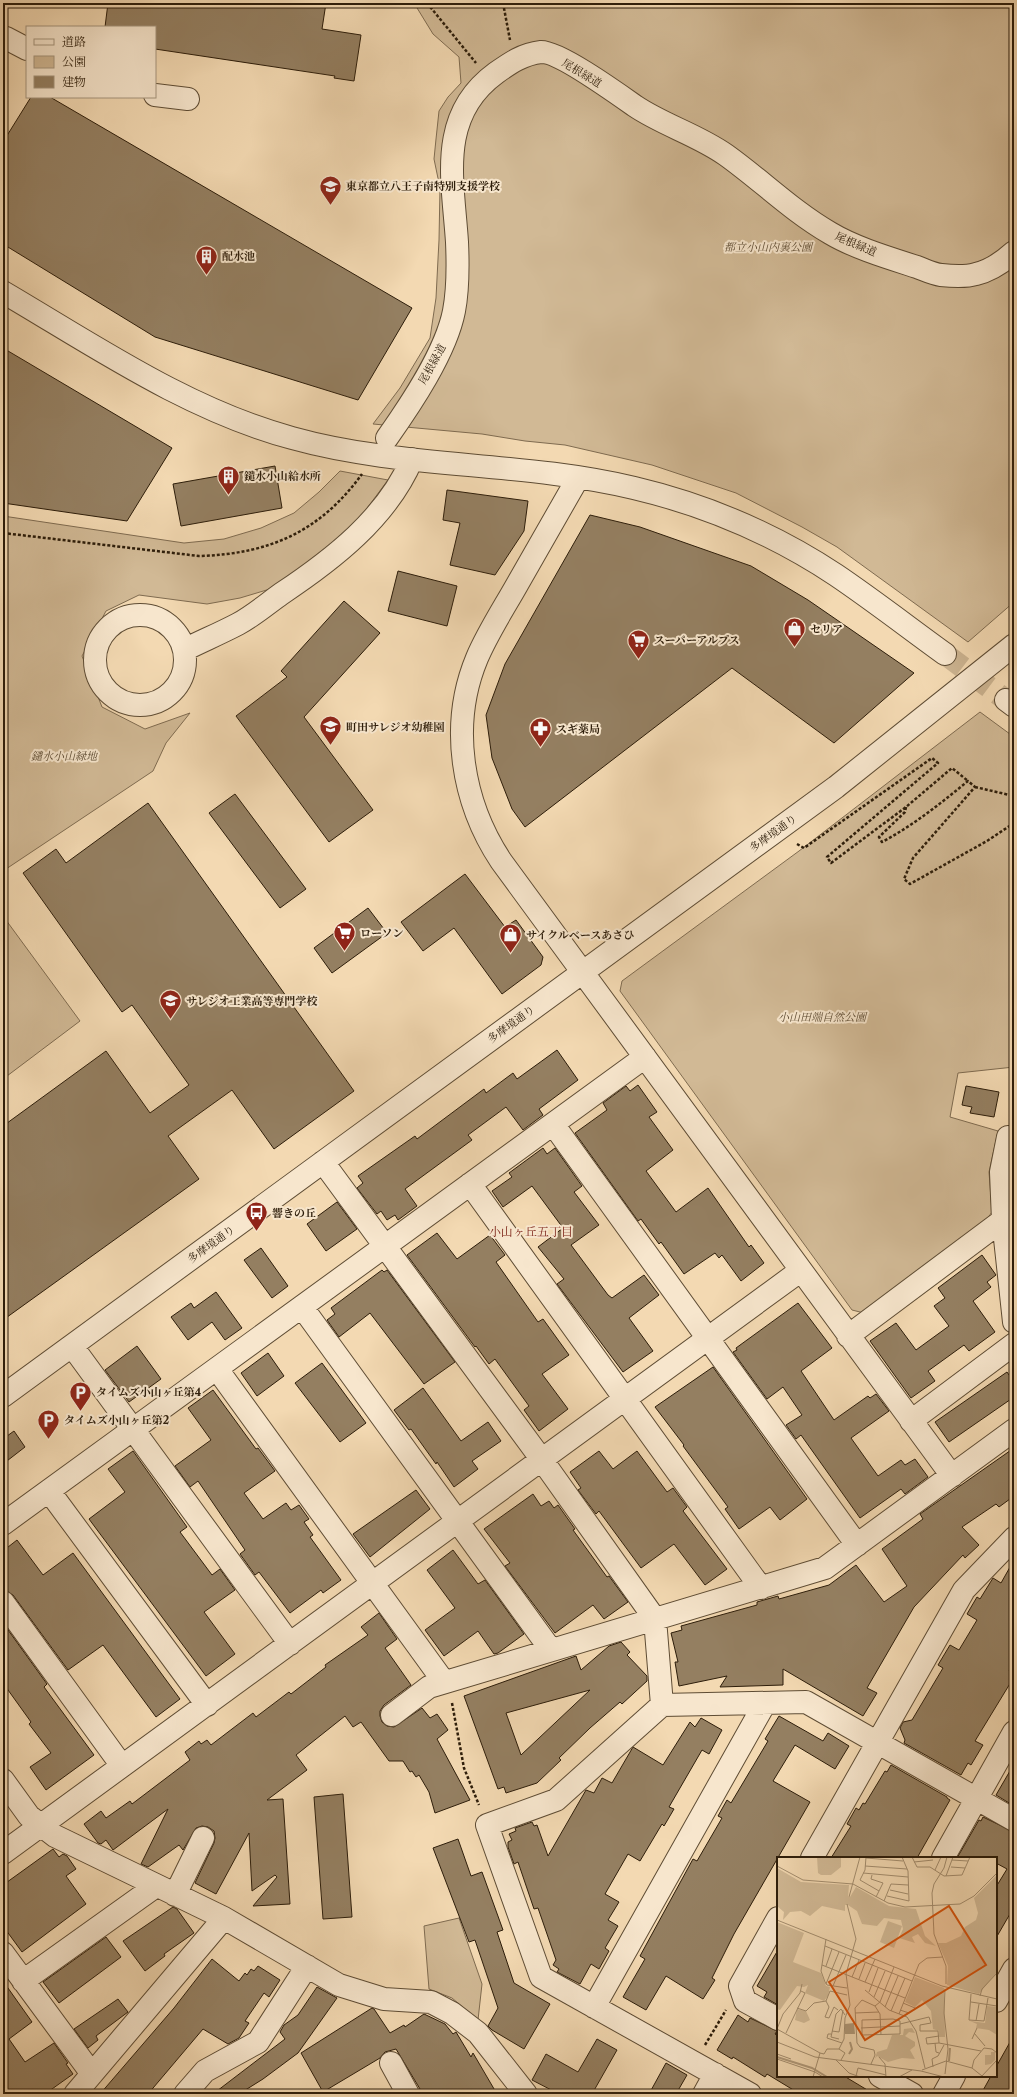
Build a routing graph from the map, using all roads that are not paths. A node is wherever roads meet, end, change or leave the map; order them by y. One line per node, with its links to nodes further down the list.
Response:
1 (6, 38): 2 (street)
2 (26, 48)
3 (156, 95): 4 (street)
4 (188, 99)
5 (1014, 252): 7 (street, 尾根緑道)
6 (3, 292): 8 (street)
7 (387, 438)
8 (412, 459): 9 (street); 11 (street)
9 (578, 478): 12 (street); 13 (street)
10 (1014, 645): 13 (street, 多摩境通り)
11 (184, 650): 11 (street)
12 (945, 654)
13 (583, 972): 14 (street); 17 (street, 多摩境通り)
14 (645, 1057): 15 (street); 21 (street)
15 (553, 1124): 18 (street); 25 (street)
16 (1008, 1137): 19 (street)
17 (323, 1162): 20 (street); 27 (street, 多摩境通り)
18 (470, 1184): 20 (street); 30 (street)
19 (1003, 1220): 23 (street); 24 (street)
20 (385, 1246): 22 (street); 34 (street)
21 (800, 1271): 24 (street); 25 (street)
22 (302, 1307): 28 (street); 37 (street)
23 (1014, 1322)
24 (848, 1336): 31 (street)
25 (708, 1338): 30 (street); 40 (street)
26 (1014, 1344): 31 (street)
27 (72, 1346): 29 (street, 多摩境通り); 32 (street)
28 (217, 1369): 32 (street); 41 (street)
29 (3, 1396)
30 (626, 1399): 34 (street); 42 (street)
31 (911, 1420): 35 (street)
32 (133, 1430): 36 (street); 45 (street)
33 (1014, 1430): 35 (street)
34 (542, 1460): 37 (street); 44 (street)
35 (952, 1476): 40 (street)
36 (49, 1491): 38 (street); 49 (street)
37 (458, 1521): 41 (street); 46 (street)
38 (3, 1524)
39 (1014, 1538): 53 (street)
40 (857, 1545): 42 (street)
41 (374, 1583): 45 (street); 47 (street)
42 (761, 1588): 44 (street)
43 (3, 1602): 54 (street)
44 (655, 1619): 46 (street); 50 (street)
45 (290, 1644): 49 (street)
46 (551, 1650): 47 (street)
47 (444, 1682): 51 (street)
48 (765, 1703): 50 (street); 53 (street); 71 (street)
49 (207, 1705): 54 (street)
50 (662, 1705): 71 (street)
51 (392, 1715)
52 (1014, 1732): 56 (street)
53 (877, 1743): 56 (street); 61 (street)
54 (122, 1766): 58 (street)
55 (3, 1780): 58 (street)
56 (976, 1799): 57 (street); 62 (street)
57 (1014, 1820)
58 (40, 1826): 60 (street); 63 (street)
59 (198, 1846): 63 (street)
60 (3, 1853)
61 (813, 1857)
62 (944, 1857)
63 (165, 1890): 64 (street); 69 (street)
64 (224, 1918): 67 (street); 74 (street)
65 (777, 1920): 72 (street)
66 (3, 1953): 69 (street)
67 (307, 1966): 79 (street); 81 (street)
68 (1014, 1969): 70 (street)
69 (23, 1981): 74 (street)
70 (997, 1999)
71 (594, 2007): 75 (street)
72 (777, 2018)
73 (391, 2063): 80 (street)
74 (92, 2074): 78 (street)
75 (715, 2074): 82 (street); 83 (street)
76 (882, 2077): 84 (street)
77 (953, 2077): 85 (street)
78 (75, 2094)
79 (185, 2094)
80 (408, 2094)
81 (526, 2094)
82 (704, 2094)
83 (750, 2094)
84 (912, 2094)
85 (944, 2094)

